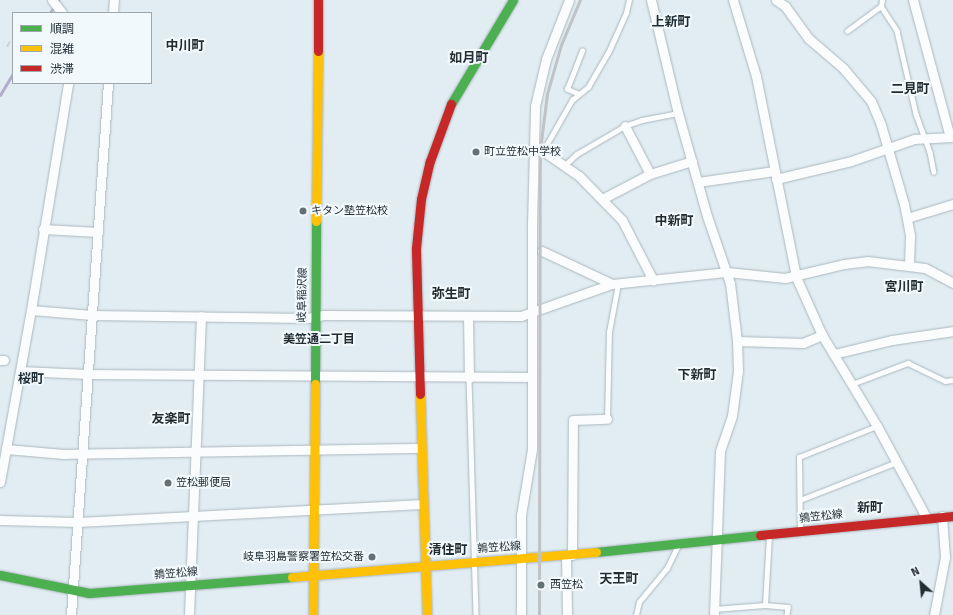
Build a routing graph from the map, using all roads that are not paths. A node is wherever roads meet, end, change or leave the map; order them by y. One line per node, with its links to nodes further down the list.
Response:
1 (52, 0): 13 (street)
2 (114, 0): 14 (street)
3 (318, 0): 50 (main road, 岐阜稲沢線)
4 (513, 0): 48 (main road)
5 (569, 0): 46 (street)
6 (629, 0): 19 (lane)
7 (651, 0): 20 (street)
8 (733, 0): 30 (street)
9 (776, 0): 24 (street)
10 (882, 0): 12 (lane)
11 (913, 0): 23 (street)
12 (881, 6): 15 (lane); 22 (lane)
13 (61, 11)
14 (113, 12)
15 (847, 31)
16 (582, 51): 19 (lane)
17 (68, 84): 35 (street)
18 (108, 84): 36 (street)
19 (578, 94): 25 (lane)
20 (678, 112): 21 (lane); 26 (street)
21 (625, 126): 27 (lane); 29 (street)
22 (924, 137): 23 (street); 24 (street); 28 (lane)
23 (951, 137)
24 (888, 149): 30 (street); 34 (street)
25 (543, 151): 27 (street)
26 (692, 161): 29 (street); 31 (street)
27 (565, 165): 32 (street)
28 (934, 172)
29 (650, 174): 32 (street)
30 (775, 175): 31 (street); 40 (street)
31 (698, 182): 39 (street)
32 (602, 199): 41 (street)
33 (953, 204): 34 (street)
34 (907, 218): 38 (street)
35 (43, 229): 36 (street); 44 (street)
36 (98, 232): 45 (street)
37 (542, 251): 42 (street)
38 (909, 264): 40 (street); 43 (street)
39 (727, 272): 40 (street); 41 (street); 53 (street)
40 (796, 277): 52 (street)
41 (653, 280): 42 (street)
42 (615, 283): 46 (street); 64 (lane)
43 (953, 283)
44 (31, 310): 45 (street); 55 (street)
45 (92, 315): 47 (street); 56 (street)
46 (531, 315): 49 (street); 60 (street)
47 (201, 316): 50 (street); 57 (street)
48 (418, 316): 49 (street); 50 (street); 59 (main road)
49 (468, 316): 61 (street)
50 (315, 317): 58 (main road, 岐阜稲沢線)
51 (953, 332): 54 (street)
52 (822, 335): 53 (street); 54 (street)
53 (737, 341): 84 (street)
54 (834, 354): 63 (street)
55 (20, 371): 56 (street); 67 (street)
56 (88, 374): 57 (street); 70 (street)
57 (199, 376): 58 (street); 69 (street)
58 (314, 376): 59 (street); 68 (main road, 岐阜稲沢線)
59 (420, 377): 61 (street); 66 (main road)
60 (531, 377): 61 (street); 87 (street)
61 (469, 378): 88 (lane)
62 (953, 380): 63 (lane)
63 (852, 384): 65 (street)
64 (607, 419): 86 (street)
65 (877, 426): 71 (street); 73 (lane)
66 (421, 448): 68 (street); 74 (main road)
67 (6, 449): 70 (street); 72 (street)
68 (314, 449): 69 (street); 75 (main road, 岐阜稲沢線)
69 (196, 452): 70 (street); 76 (street)
70 (83, 454): 81 (street)
71 (897, 462): 73 (lane); 79 (street)
72 (0, 482)
73 (800, 500): 82 (lane)
74 (423, 504): 75 (street); 89 (main road)
75 (313, 509): 76 (street); 90 (main road, 岐阜稲沢線)
76 (193, 515): 81 (street); 92 (street)
77 (942, 516): 78 (main road, 鶉笠松線); 79 (main road, 鶉笠松線); 105 (street)
78 (953, 516)
79 (926, 517): 82 (main road, 鶉笠松線)
80 (0, 520): 81 (street)
81 (78, 522): 93 (street)
82 (800, 531): 83 (main road, 鶉笠松線)
83 (770, 534): 84 (main road, 鶉笠松線); 94 (lane)
84 (716, 539): 85 (main road, 鶉笠松線); 95 (street)
85 (679, 543): 86 (main road, 鶉笠松線); 103 (lane)
86 (569, 555): 87 (main road, 鶉笠松線); 102 (street)
87 (520, 558): 88 (main road, 鶉笠松線); 101 (street)
88 (474, 562): 89 (main road, 鶉笠松線); 100 (lane)
89 (426, 566): 90 (main road, 鶉笠松線); 99 (main road)
90 (313, 574): 92 (main road, 鶉笠松線); 98 (main road, 岐阜稲沢線)
91 (0, 575): 93 (main road, 鶉笠松線)
92 (191, 584): 93 (main road, 鶉笠松線); 97 (street)
93 (74, 592): 96 (street)
94 (765, 605): 95 (lane); 104 (lane)
95 (714, 612)
96 (71, 615)
97 (189, 615)
98 (312, 615)
99 (427, 615)
100 (476, 615)
101 (521, 615)
102 (567, 615)
103 (636, 615)
104 (787, 615)
105 (934, 615)

